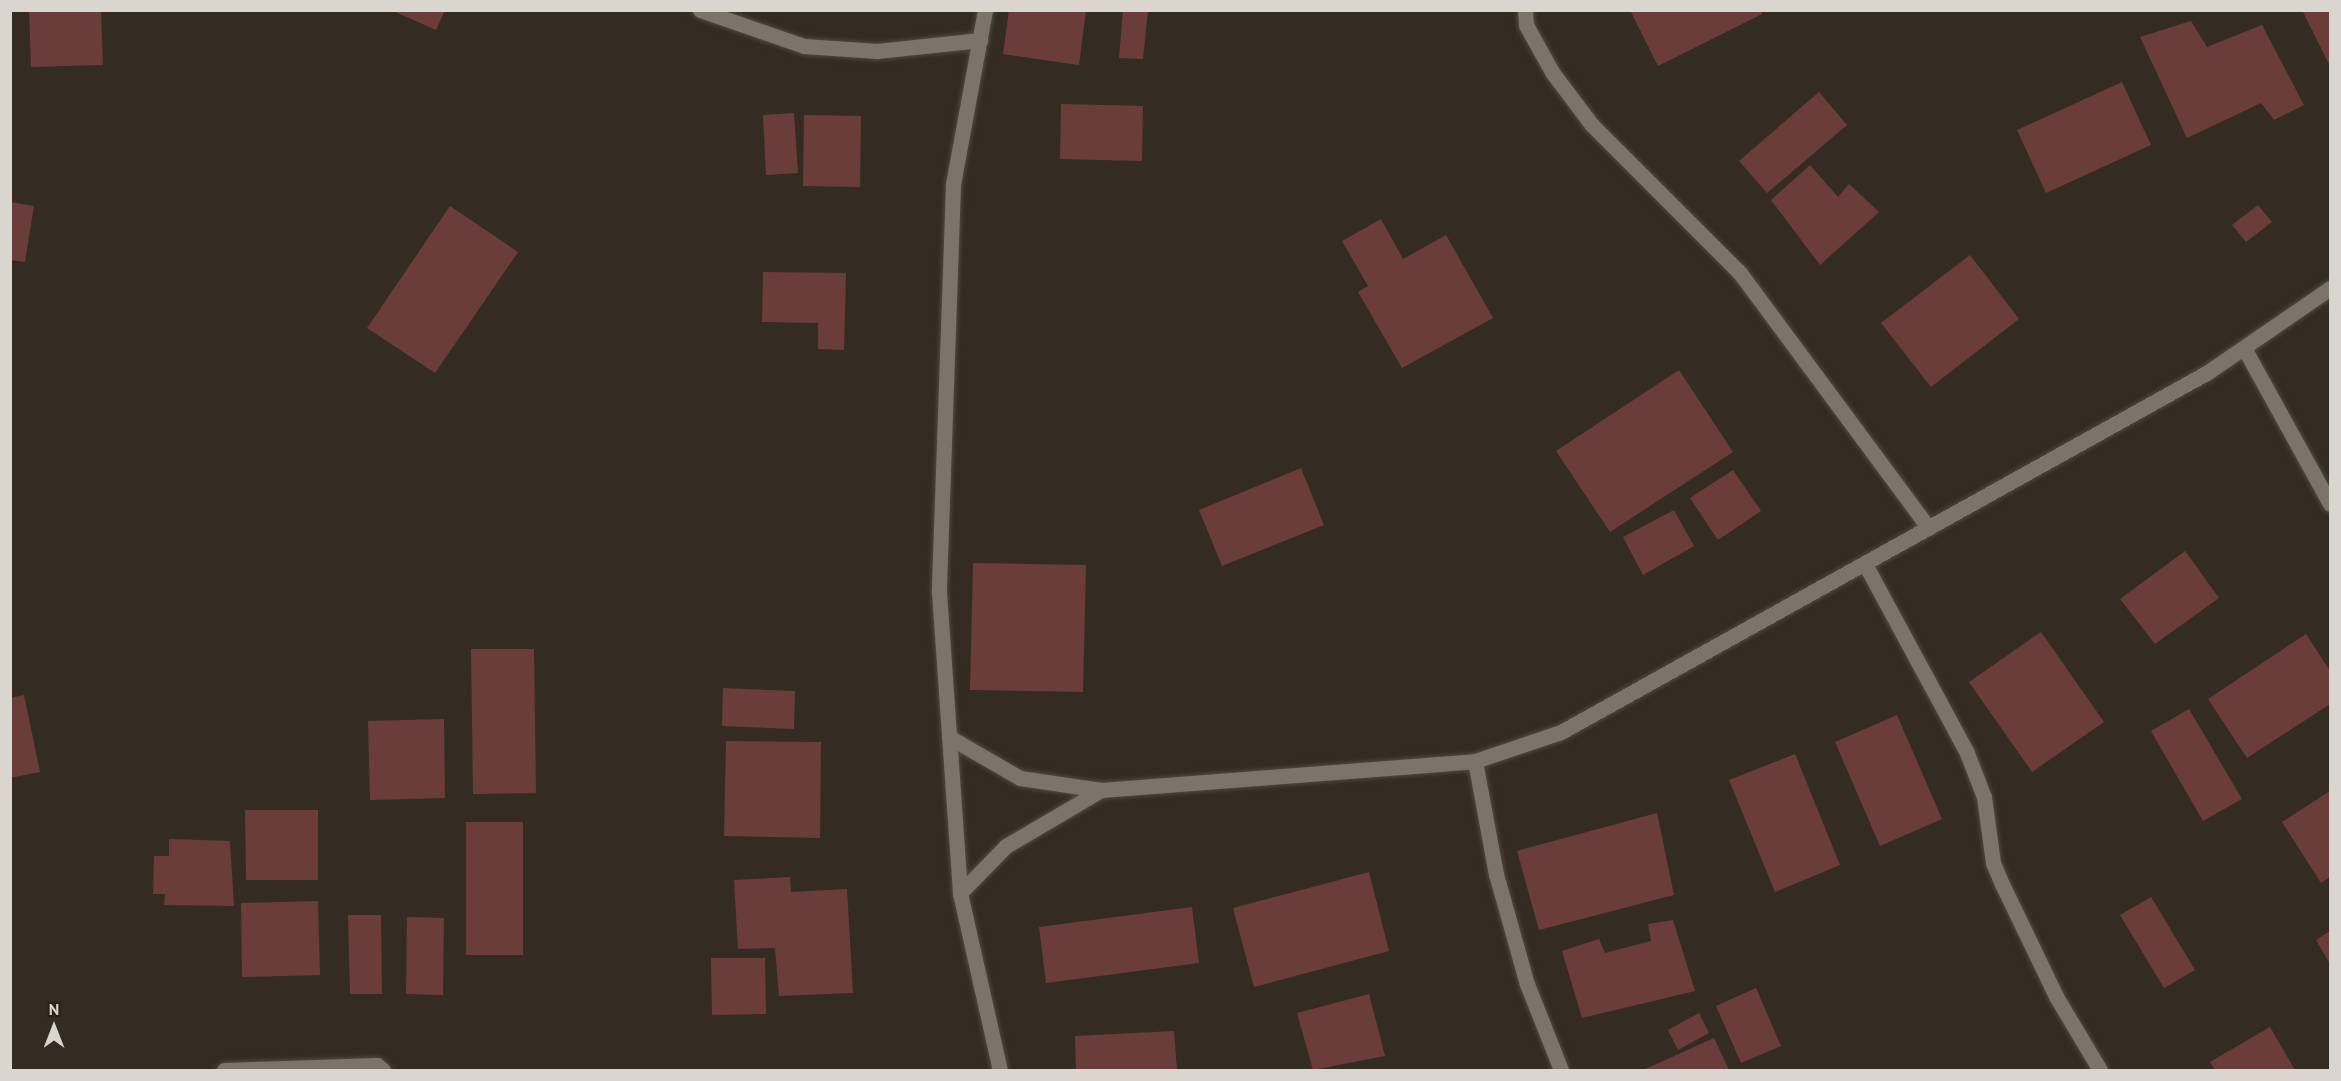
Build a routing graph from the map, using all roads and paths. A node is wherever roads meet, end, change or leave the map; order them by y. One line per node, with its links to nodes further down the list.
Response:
1 (700, 10): 4 (street)
2 (985, 10): 4 (street)
3 (1525, 10): 8 (street)
4 (980, 40): 10 (street)
5 (2331, 288): 6 (street)
6 (2244, 348): 7 (street); 8 (street)
7 (2331, 504)
8 (1929, 528): 9 (street)
9 (1865, 564): 11 (street); 18 (street)
10 (949, 737): 12 (street); 13 (street)
11 (1475, 762): 12 (street); 17 (street)
12 (1101, 790): 13 (street)
13 (960, 892): 16 (street)
14 (224, 1071): 15 (street)
15 (383, 1071)
16 (1000, 1071)
17 (1561, 1071)
18 (2100, 1071)

